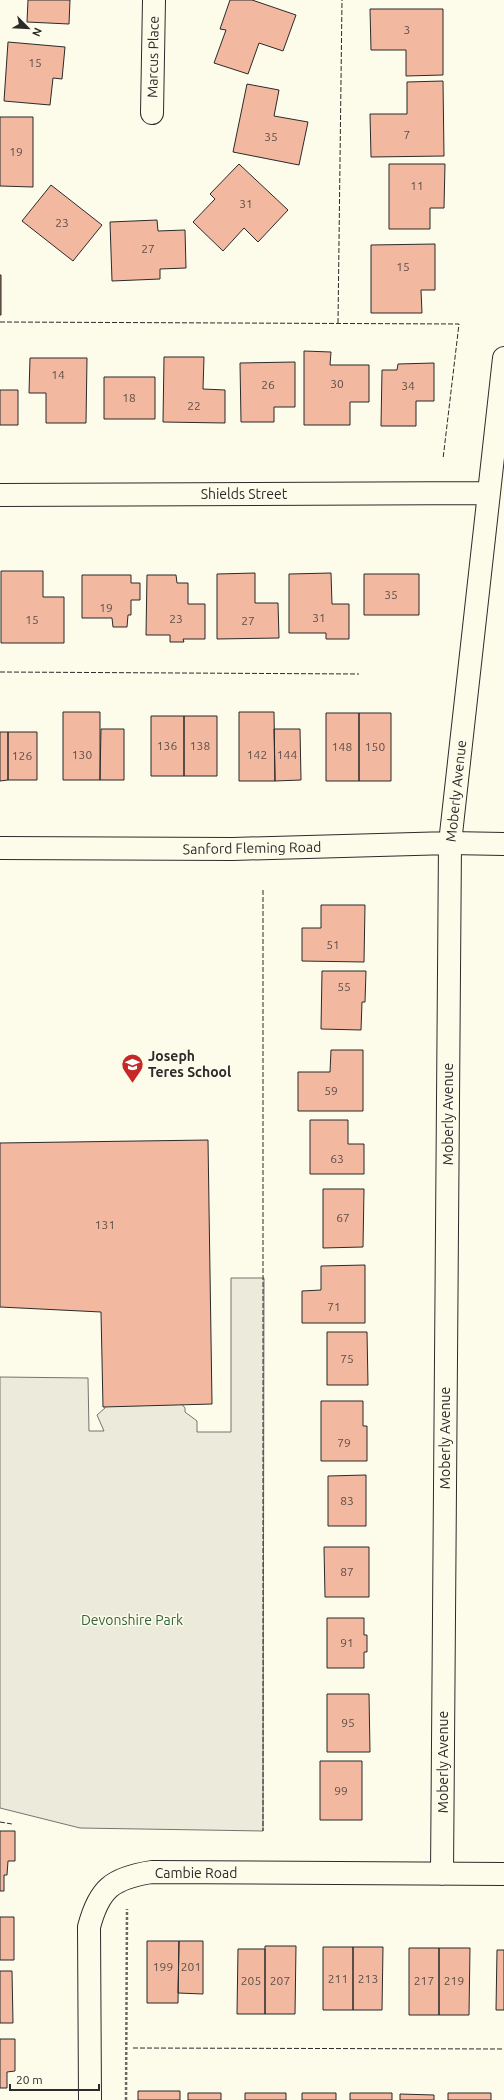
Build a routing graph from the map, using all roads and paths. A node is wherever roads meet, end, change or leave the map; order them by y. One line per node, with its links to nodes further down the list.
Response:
1 (154, 0): 2 (street, Marcus Place)
2 (152, 113)
3 (504, 358): 4 (street, Moberly Avenue)
4 (488, 493): 5 (street, Shields Street); 6 (street, Moberly Avenue)
5 (0, 495)
6 (450, 843): 7 (street, Sanford Fleming Road); 8 (street, Sanford Fleming Road); 9 (street, Moberly Avenue)
7 (504, 844)
8 (0, 848)
9 (442, 1874): 10 (street, Cambie Road); 12 (street, Cambie Road)
10 (504, 1874)
11 (127, 1908): 13 (path)
12 (90, 2100)
13 (126, 2100)

